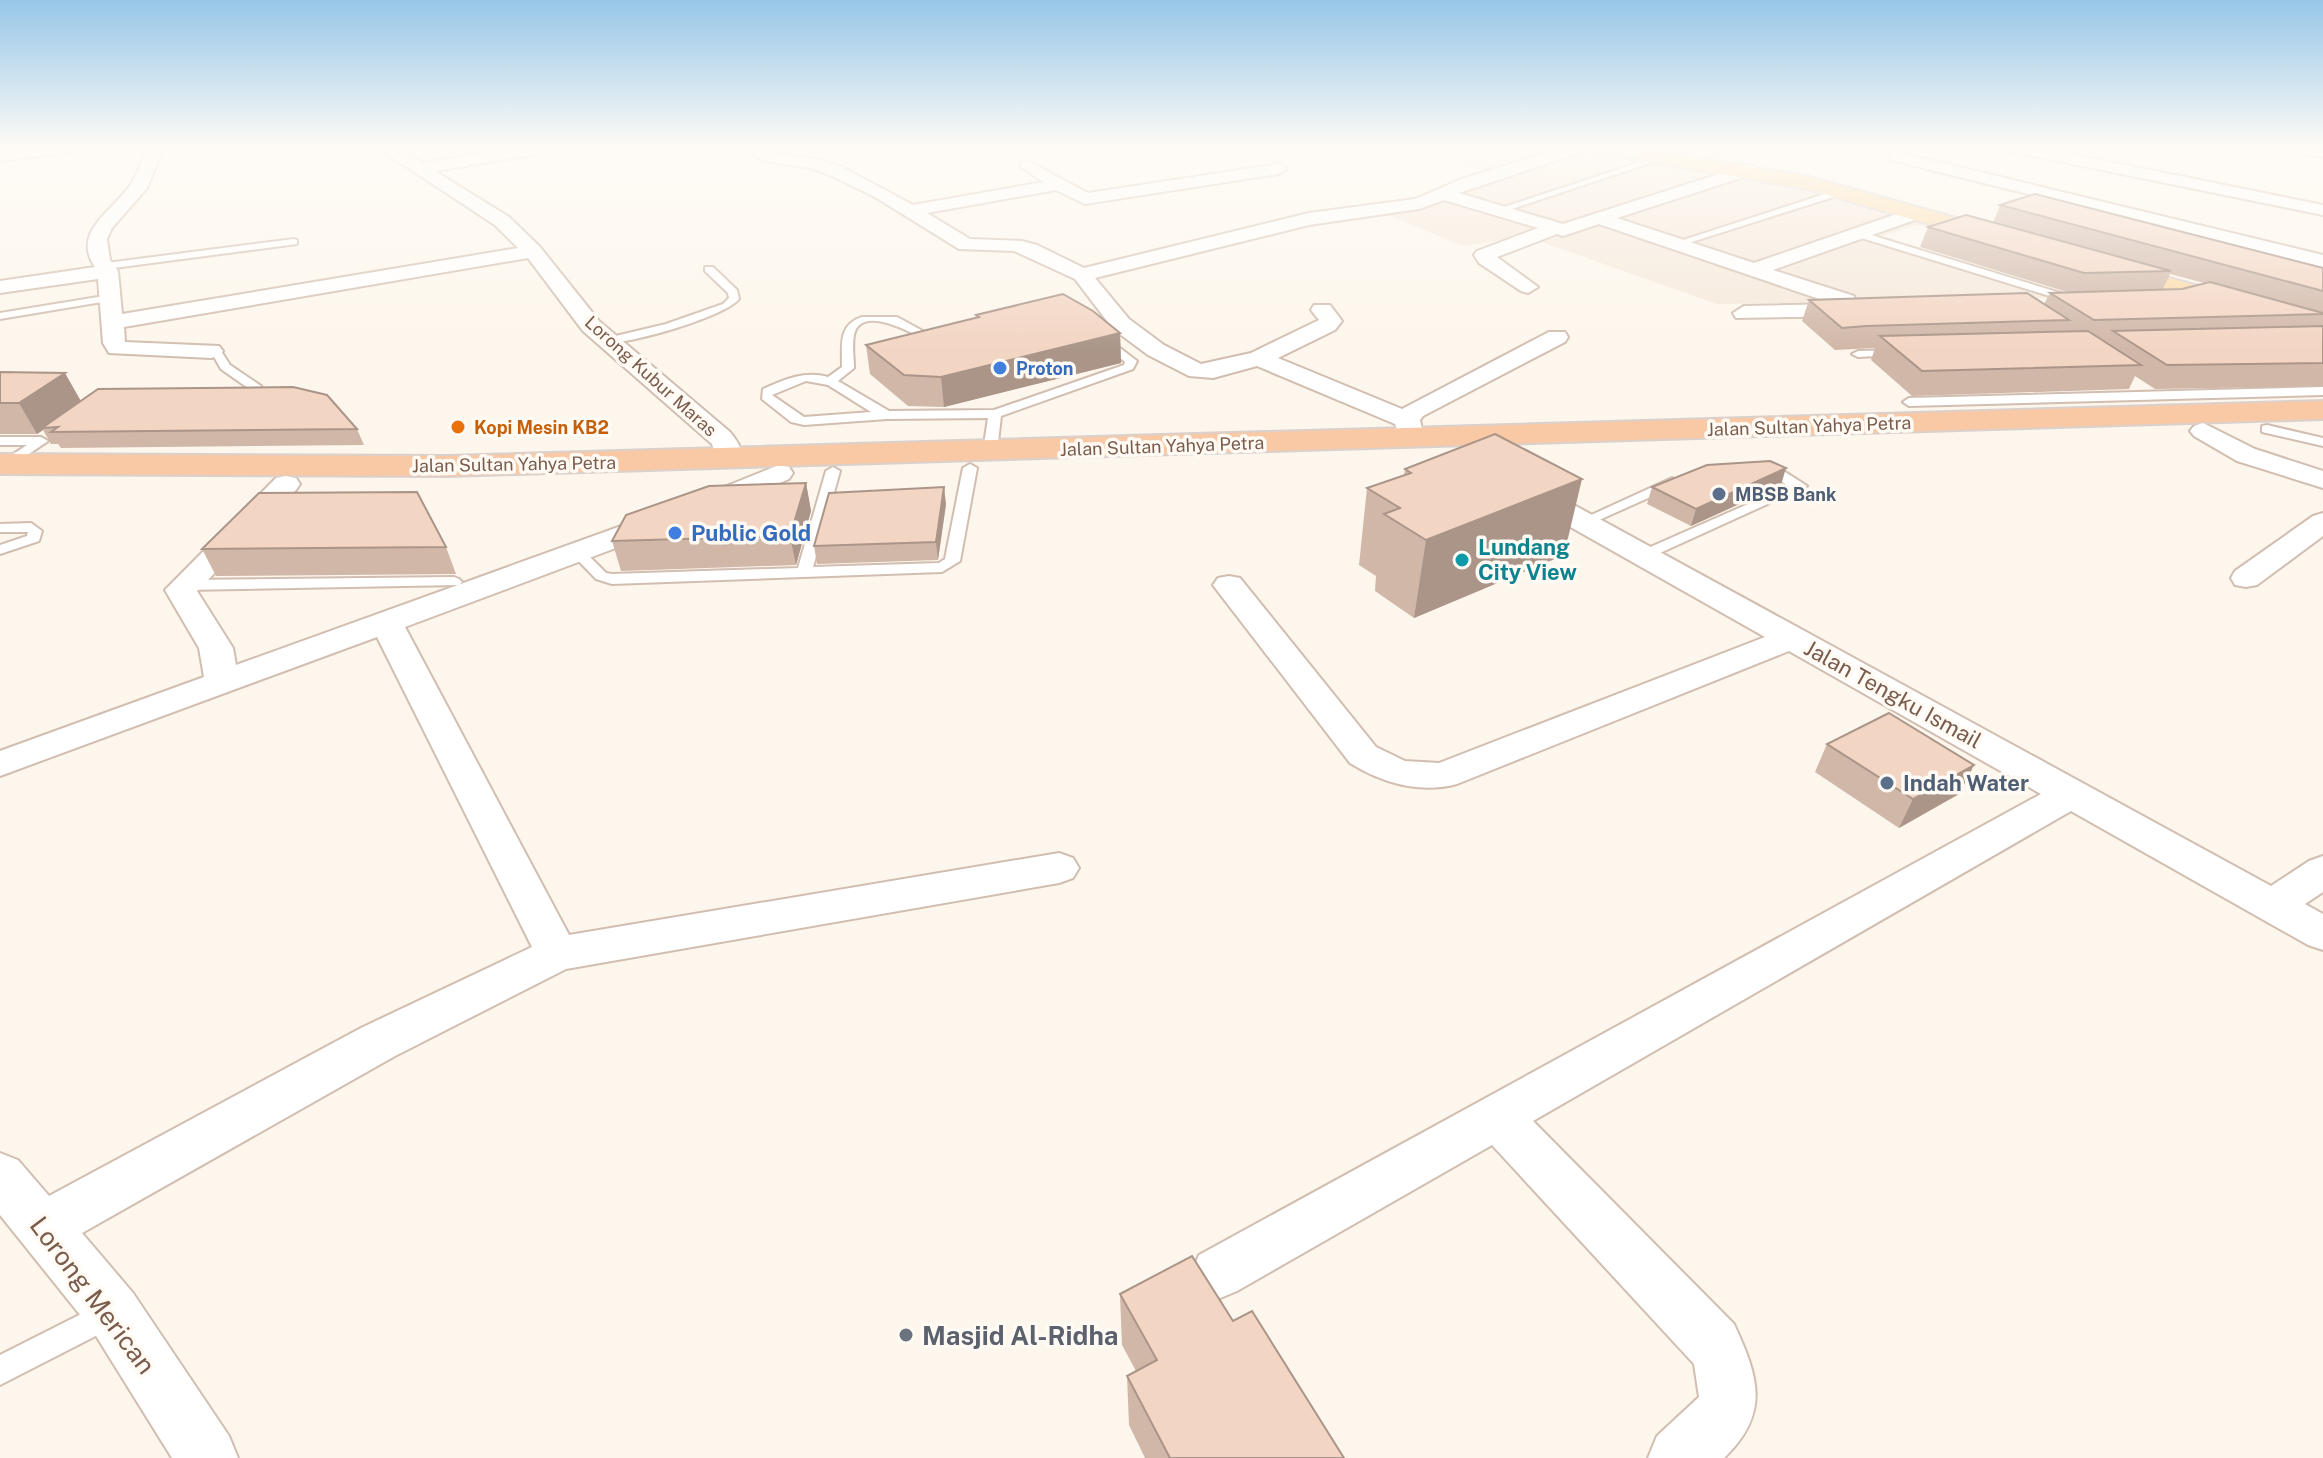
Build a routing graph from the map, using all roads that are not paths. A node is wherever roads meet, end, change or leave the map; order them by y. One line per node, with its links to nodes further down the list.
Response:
1 (114, 214): 20 (street)
2 (491, 214): 17 (street, Lorong Kubur Maras)
3 (912, 214): 23 (street)
4 (1353, 214): 23 (street)
5 (1506, 214): 12 (street)
6 (1616, 214): 11 (street)
7 (1770, 214): 16 (lane)
8 (1914, 214): 13 (street)
9 (1921, 214): 15 (main road)
10 (2131, 214): 18 (street)
11 (1601, 219): 12 (street); 16 (street)
12 (1553, 229): 25 (street)
13 (1858, 234): 22 (street); 29 (lane)
14 (294, 242): 20 (lane)
15 (2021, 243)
16 (1676, 244): 22 (street)
17 (533, 251): 35 (street); 41 (street, Lorong Kubur Maras)
18 (2323, 261)
19 (2095, 264): 26 (main road)
20 (107, 268): 24 (street); 27 (street)
21 (709, 269): 41 (lane)
22 (1754, 270): 33 (street)
23 (1082, 275): 45 (street)
24 (0, 287)
25 (1528, 287)
26 (2199, 294): 28 (street); 31 (main road)
27 (110, 298): 34 (lane); 35 (street)
28 (2141, 302)
29 (2090, 303): 30 (street)
30 (2016, 305)
31 (2244, 307): 36 (main road); 38 (main road)
32 (1322, 310): 45 (street)
33 (1744, 313)
34 (0, 316)
35 (112, 322): 42 (street)
36 (2323, 327)
37 (1089, 328): 52 (lane)
38 (2323, 335)
39 (926, 336): 46 (lane)
40 (1557, 337): 56 (street)
41 (607, 341): 62 (street, Lorong Kubur Maras)
42 (211, 351): 49 (lane)
43 (1910, 352): 44 (lane)
44 (1858, 354)
45 (1259, 358): 56 (street)
46 (831, 380): 53 (lane); 53 (lane)
47 (2128, 380): 50 (lane)
48 (2323, 391): 50 (lane)
49 (222, 396)
50 (2152, 396): 54 (lane)
51 (2323, 410): 54 (highway, Jalan Sultan Yahya Petra)
52 (995, 414): 53 (lane); 63 (lane)
53 (887, 415)
54 (1931, 422): 56 (highway, Jalan Sultan Yahya Petra)
55 (2323, 427): 57 (highway, Jalan Sultan Yahya Petra)
56 (1409, 429): 63 (highway, Jalan Sultan Yahya Petra)
57 (2267, 429): 58 (highway, Jalan Sultan Yahya Petra); 61 (lane)
58 (2203, 431): 65 (highway, Jalan Sultan Yahya Petra); 70 (street)
59 (56, 432): 60 (lane)
60 (41, 441): 64 (lane); 64 (lane)
61 (2323, 442)
62 (728, 458): 63 (highway, Jalan Sultan Yahya Petra); 64 (highway, Jalan Sultan Yahya Petra)
63 (980, 459): 65 (highway, Jalan Sultan Yahya Petra); 66 (highway, Jalan Sultan Yahya Petra); 78 (lane)
64 (2, 464): 71 (highway, Jalan Sultan Yahya Petra)
65 (1485, 467): 72 (street, Jalan Tengku Ismail)
66 (833, 471): 68 (highway, Jalan Sultan Yahya Petra); 78 (lane)
67 (1740, 472): 77 (lane)
68 (779, 473): 71 (highway, Jalan Sultan Yahya Petra); 76 (street)
69 (1685, 477): 72 (lane)
70 (2323, 480)
71 (286, 484): 81 (street)
72 (1583, 522): 77 (street, Jalan Tengku Ismail)
73 (2323, 522): 79 (street)
74 (0, 528): 75 (lane)
75 (0, 550)
76 (577, 552): 78 (lane); 83 (street)
77 (1644, 555): 84 (street, Jalan Tengku Ismail)
78 (804, 573)
79 (2246, 578)
80 (454, 582): 81 (lane)
81 (185, 585): 85 (street)
82 (1229, 585): 84 (street)
83 (386, 622): 85 (street); 92 (street)
84 (1792, 638): 87 (street, Jalan Tengku Ismail)
85 (222, 683): 86 (street)
86 (0, 764)
87 (2072, 794): 90 (street, Jalan Tengku Ismail); 93 (street)
88 (1059, 868): 92 (street)
89 (2323, 871): 90 (street)
90 (2272, 906): 91 (street, Jalan Tengku Ismail)
91 (2323, 934)
92 (557, 954): 95 (street)
93 (1497, 1117): 96 (street); 100 (street)
94 (0, 1176): 95 (street, Lorong Merican)
95 (43, 1227): 97 (street, Lorong Merican)
96 (1218, 1273)
97 (113, 1312): 98 (lane); 99 (street, Lorong Merican)
98 (0, 1370)
99 (207, 1458)
100 (1679, 1458)

